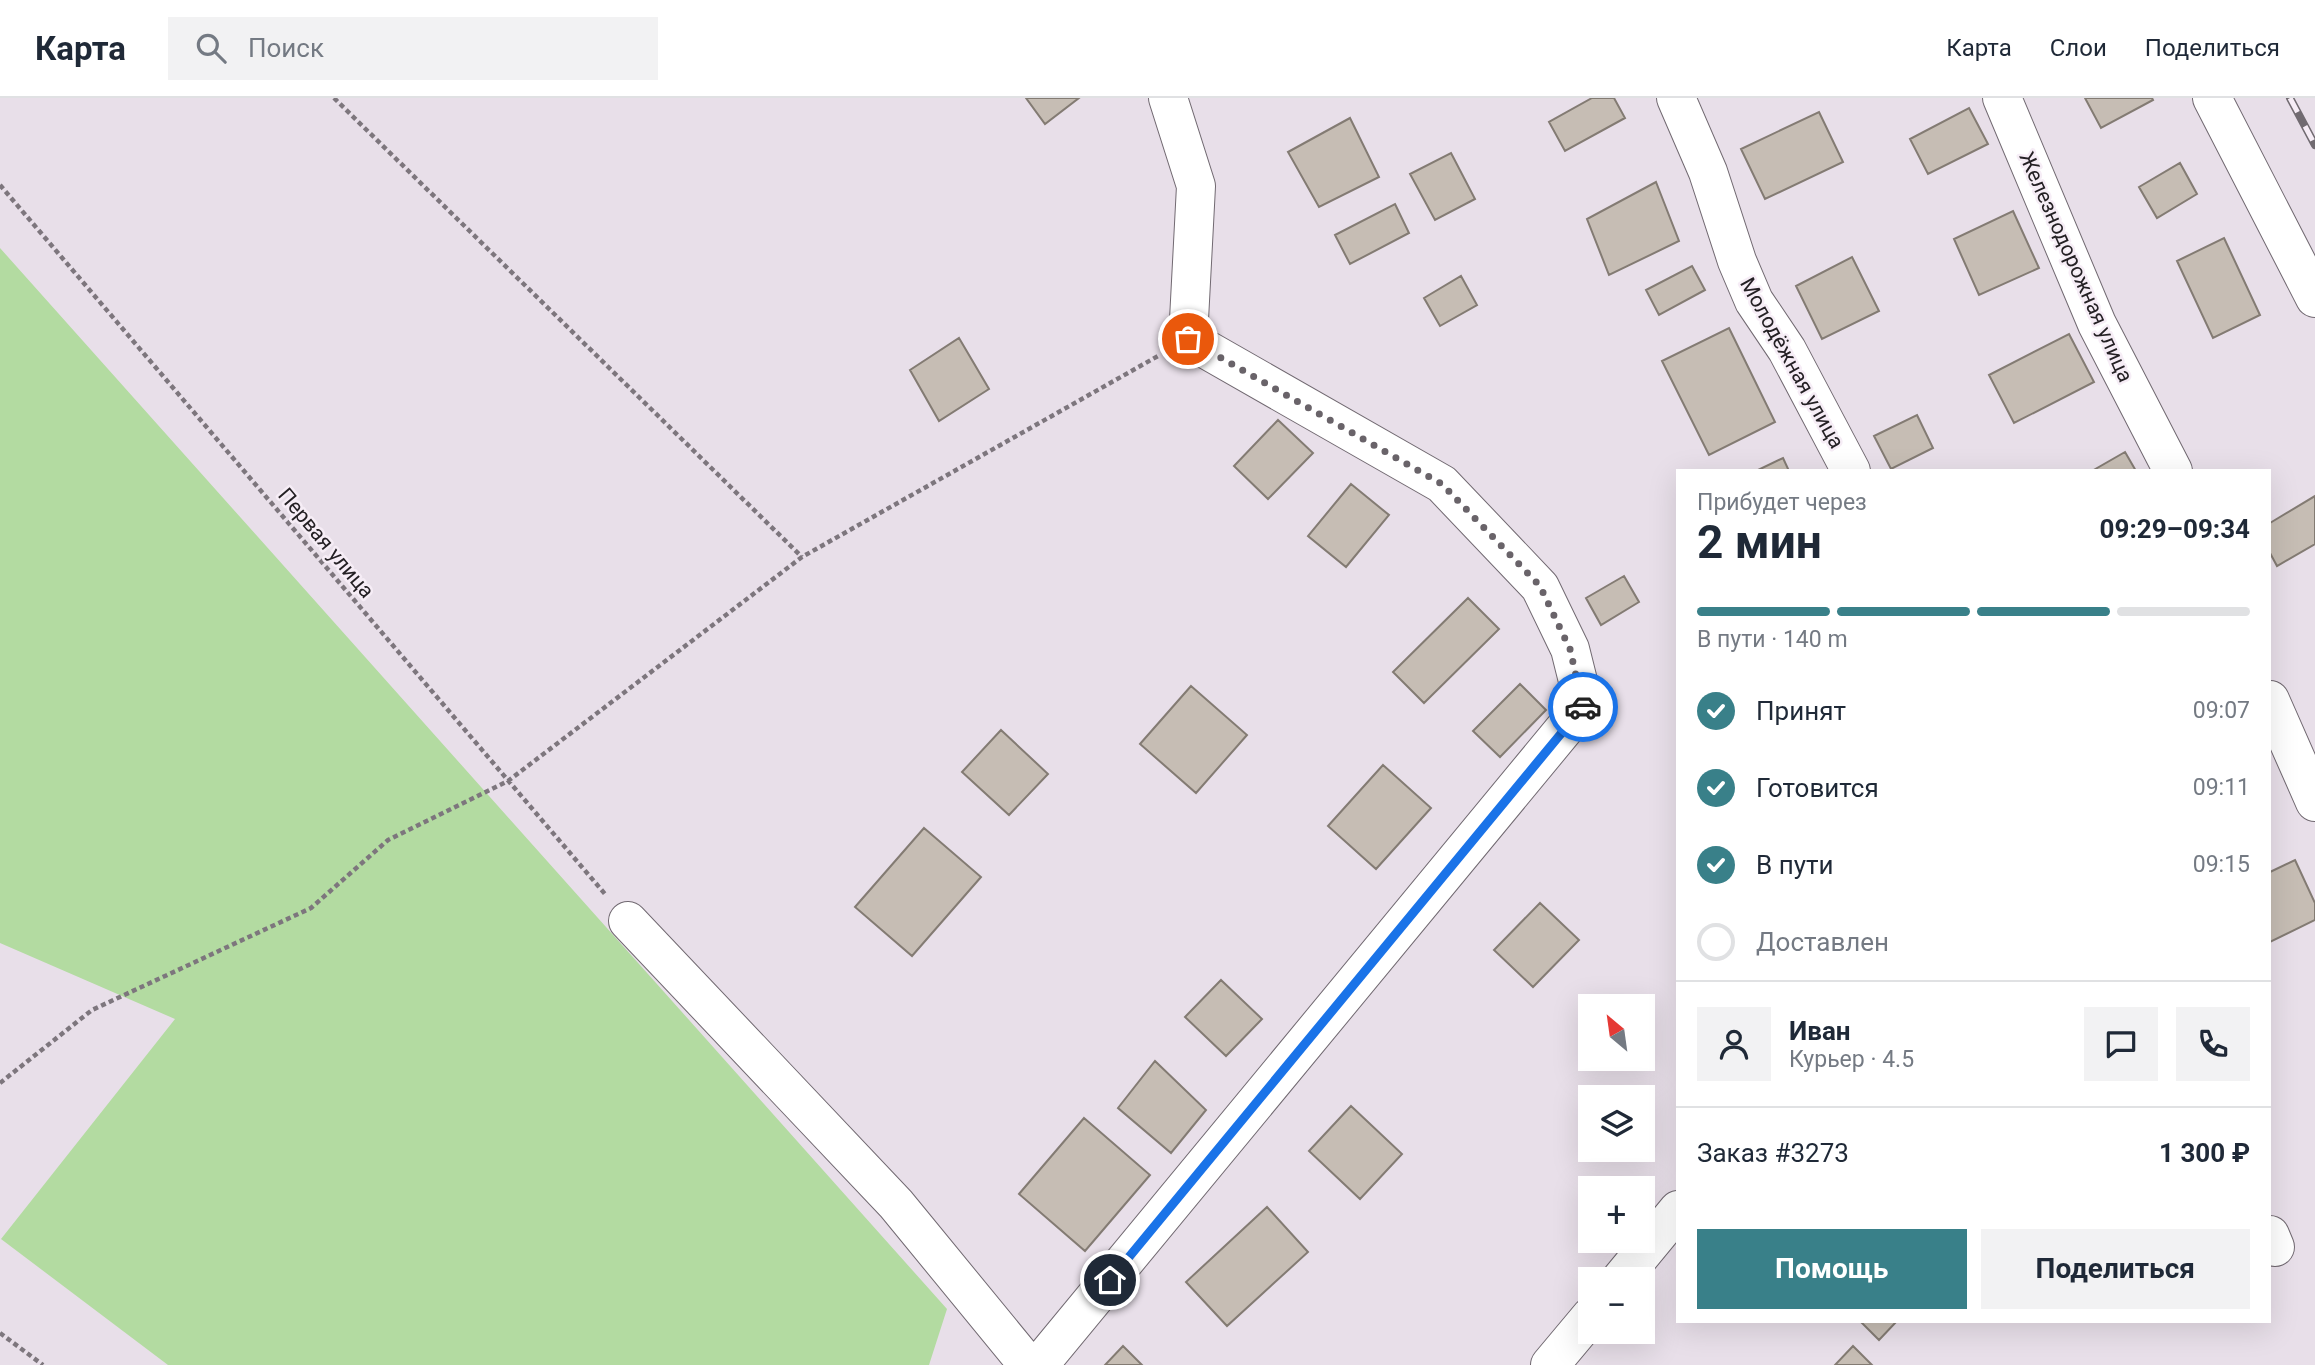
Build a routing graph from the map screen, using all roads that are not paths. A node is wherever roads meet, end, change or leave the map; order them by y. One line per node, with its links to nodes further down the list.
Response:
1 (1168, 98): 15 (street)
2 (1676, 98): 6 (street, Молодёжная улица)
3 (2002, 98): 7 (street, Железнодорожная улица)
4 (2212, 98): 5 (street)
5 (2315, 298)
6 (1850, 469)
7 (2172, 469)
8 (2271, 702): 9 (street)
9 (2315, 802)
10 (628, 922): 14 (street)
11 (1676, 1212): 12 (street)
12 (1631, 1267)
13 (1578, 1332): 16 (street)
14 (1028, 1365)
15 (1040, 1365)
16 (1550, 1365)

